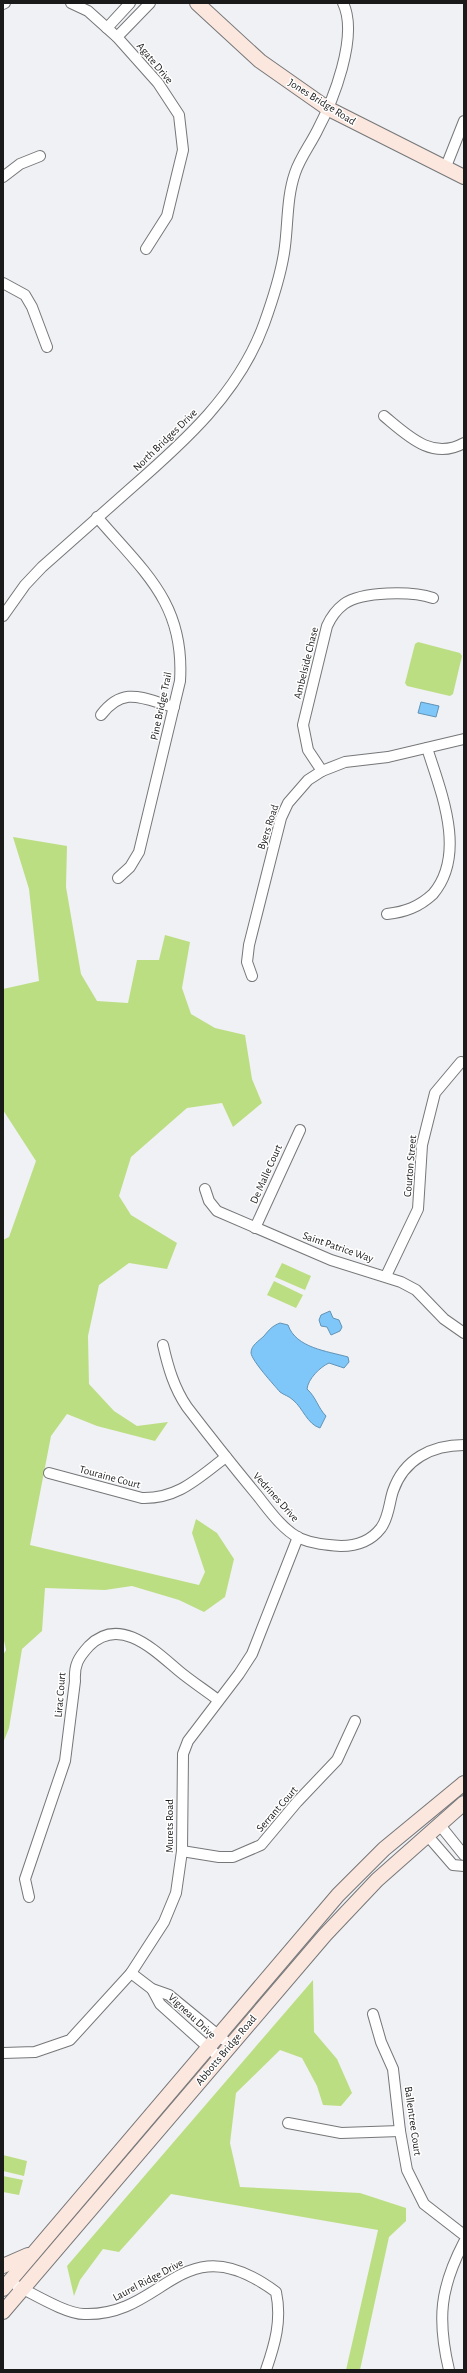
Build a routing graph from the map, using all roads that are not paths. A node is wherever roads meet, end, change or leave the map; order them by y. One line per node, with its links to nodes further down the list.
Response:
1 (71, 3): 6 (street, Agate Drive)
2 (130, 3): 6 (street)
3 (150, 3): 7 (street)
4 (198, 3): 8 (main road, Jones Bridge Road)
5 (343, 3): 8 (street, North Bridges Drive)
6 (107, 28): 7 (street, Agate Drive)
7 (117, 37): 14 (street, Agate Drive)
8 (327, 108): 11 (main road, Jones Bridge Road); 19 (street, North Bridges Drive)
9 (464, 122): 11 (street)
10 (40, 156): 12 (street)
11 (445, 169): 13 (main road, Jones Bridge Road)
12 (3, 177)
13 (464, 177)
14 (146, 248)
15 (3, 283): 16 (street)
16 (47, 347)
17 (384, 416): 18 (street)
18 (464, 442)
19 (97, 517): 21 (street, North Bridges Drive); 22 (street, Pine Bridge Trail)
20 (433, 598): 26 (street, Ambelside Chase)
21 (3, 616)
22 (174, 707): 23 (street); 27 (street, Pine Bridge Trail)
23 (101, 715)
24 (464, 738): 25 (street, Byers Road)
25 (427, 748): 26 (street, Byers Road); 28 (street)
26 (322, 771): 29 (street, Byers Road)
27 (118, 878)
28 (387, 914)
29 (252, 976)
30 (461, 1062): 34 (street, Courton Street)
31 (300, 1130): 33 (street, De Malle Court)
32 (205, 1189): 33 (street, Saint Patrice Way)
33 (255, 1228): 34 (street, Saint Patrice Way)
34 (386, 1276): 35 (street, Saint Patrice Way)
35 (464, 1333)
36 (163, 1345): 38 (street, Vedrines Drive)
37 (464, 1445): 40 (street, Vedrines Drive)
38 (226, 1457): 39 (street, Touraine Court); 40 (street, Vedrines Drive)
39 (49, 1473)
40 (298, 1538): 41 (street, Murets Road)
41 (218, 1700): 47 (street, Murets Road); 50 (street, Lirac Court)
42 (355, 1721): 47 (street, Serrant Court)
43 (464, 1784): 54 (main road, Abbotts Bridge Road)
44 (464, 1803): 45 (main road, Abbotts Bridge Road)
45 (439, 1824): 46 (main road, Abbotts Bridge Road); 48 (street)
46 (426, 1835): 49 (street); 55 (main road, Abbotts Bridge Road)
47 (182, 1851): 51 (street, Murets Road)
48 (464, 1855)
49 (464, 1865)
50 (29, 1897)
51 (131, 1973): 52 (street, Vigneau Drive); 57 (street, Murets Road)
52 (152, 1989): 54 (street, Vigneau Drive); 56 (street, Vigneau Drive)
53 (372, 2014): 60 (street, Ballentree Court)
54 (218, 2035): 55 (street, Vigneau Drive); 56 (main road, Abbotts Bridge Road)
55 (230, 2045): 58 (main road, Abbotts Bridge Road)
56 (207, 2047): 58 (street, Vigneau Drive); 63 (main road, Abbotts Bridge Road)
57 (3, 2053)
58 (220, 2058): 66 (main road, Abbotts Bridge Road)
59 (288, 2123): 60 (street)
60 (400, 2131): 61 (street, Ballentree Court)
61 (464, 2235)
62 (464, 2242): 69 (street)
63 (32, 2253): 64 (main road); 65 (main road, Abbotts Bridge Road)
64 (3, 2266)
65 (5, 2284): 66 (street, Laurel Ridge Drive)
66 (22, 2289): 67 (main road, Abbotts Bridge Road); 68 (street, Laurel Ridge Drive)
67 (3, 2312)
68 (266, 2370)
69 (448, 2370)

